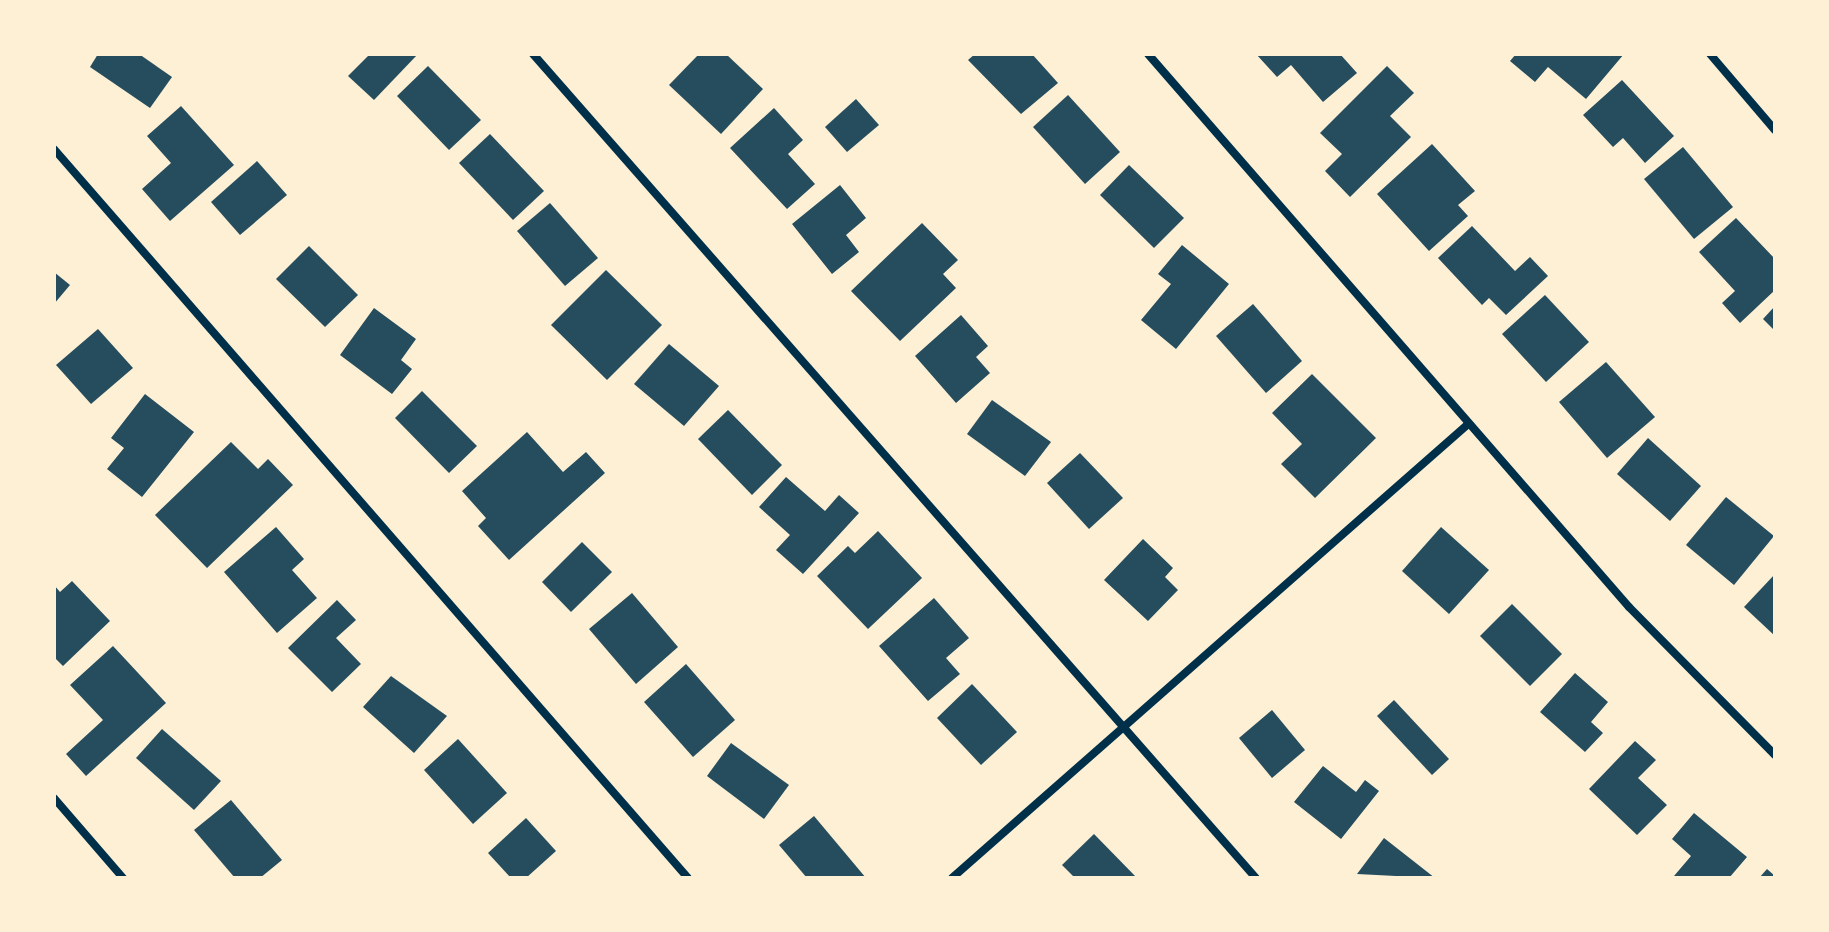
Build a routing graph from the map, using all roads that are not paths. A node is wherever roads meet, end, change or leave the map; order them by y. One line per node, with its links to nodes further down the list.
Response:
1 (533, 54): 7 (street)
2 (1148, 54): 6 (street)
3 (1710, 54): 4 (street)
4 (1775, 130)
5 (54, 149): 11 (street)
6 (1467, 425): 7 (street); 8 (street)
7 (1120, 730): 12 (street); 13 (street)
8 (1775, 755)
9 (54, 798): 10 (street)
10 (123, 878)
11 (688, 878)
12 (952, 878)
13 (1256, 878)

